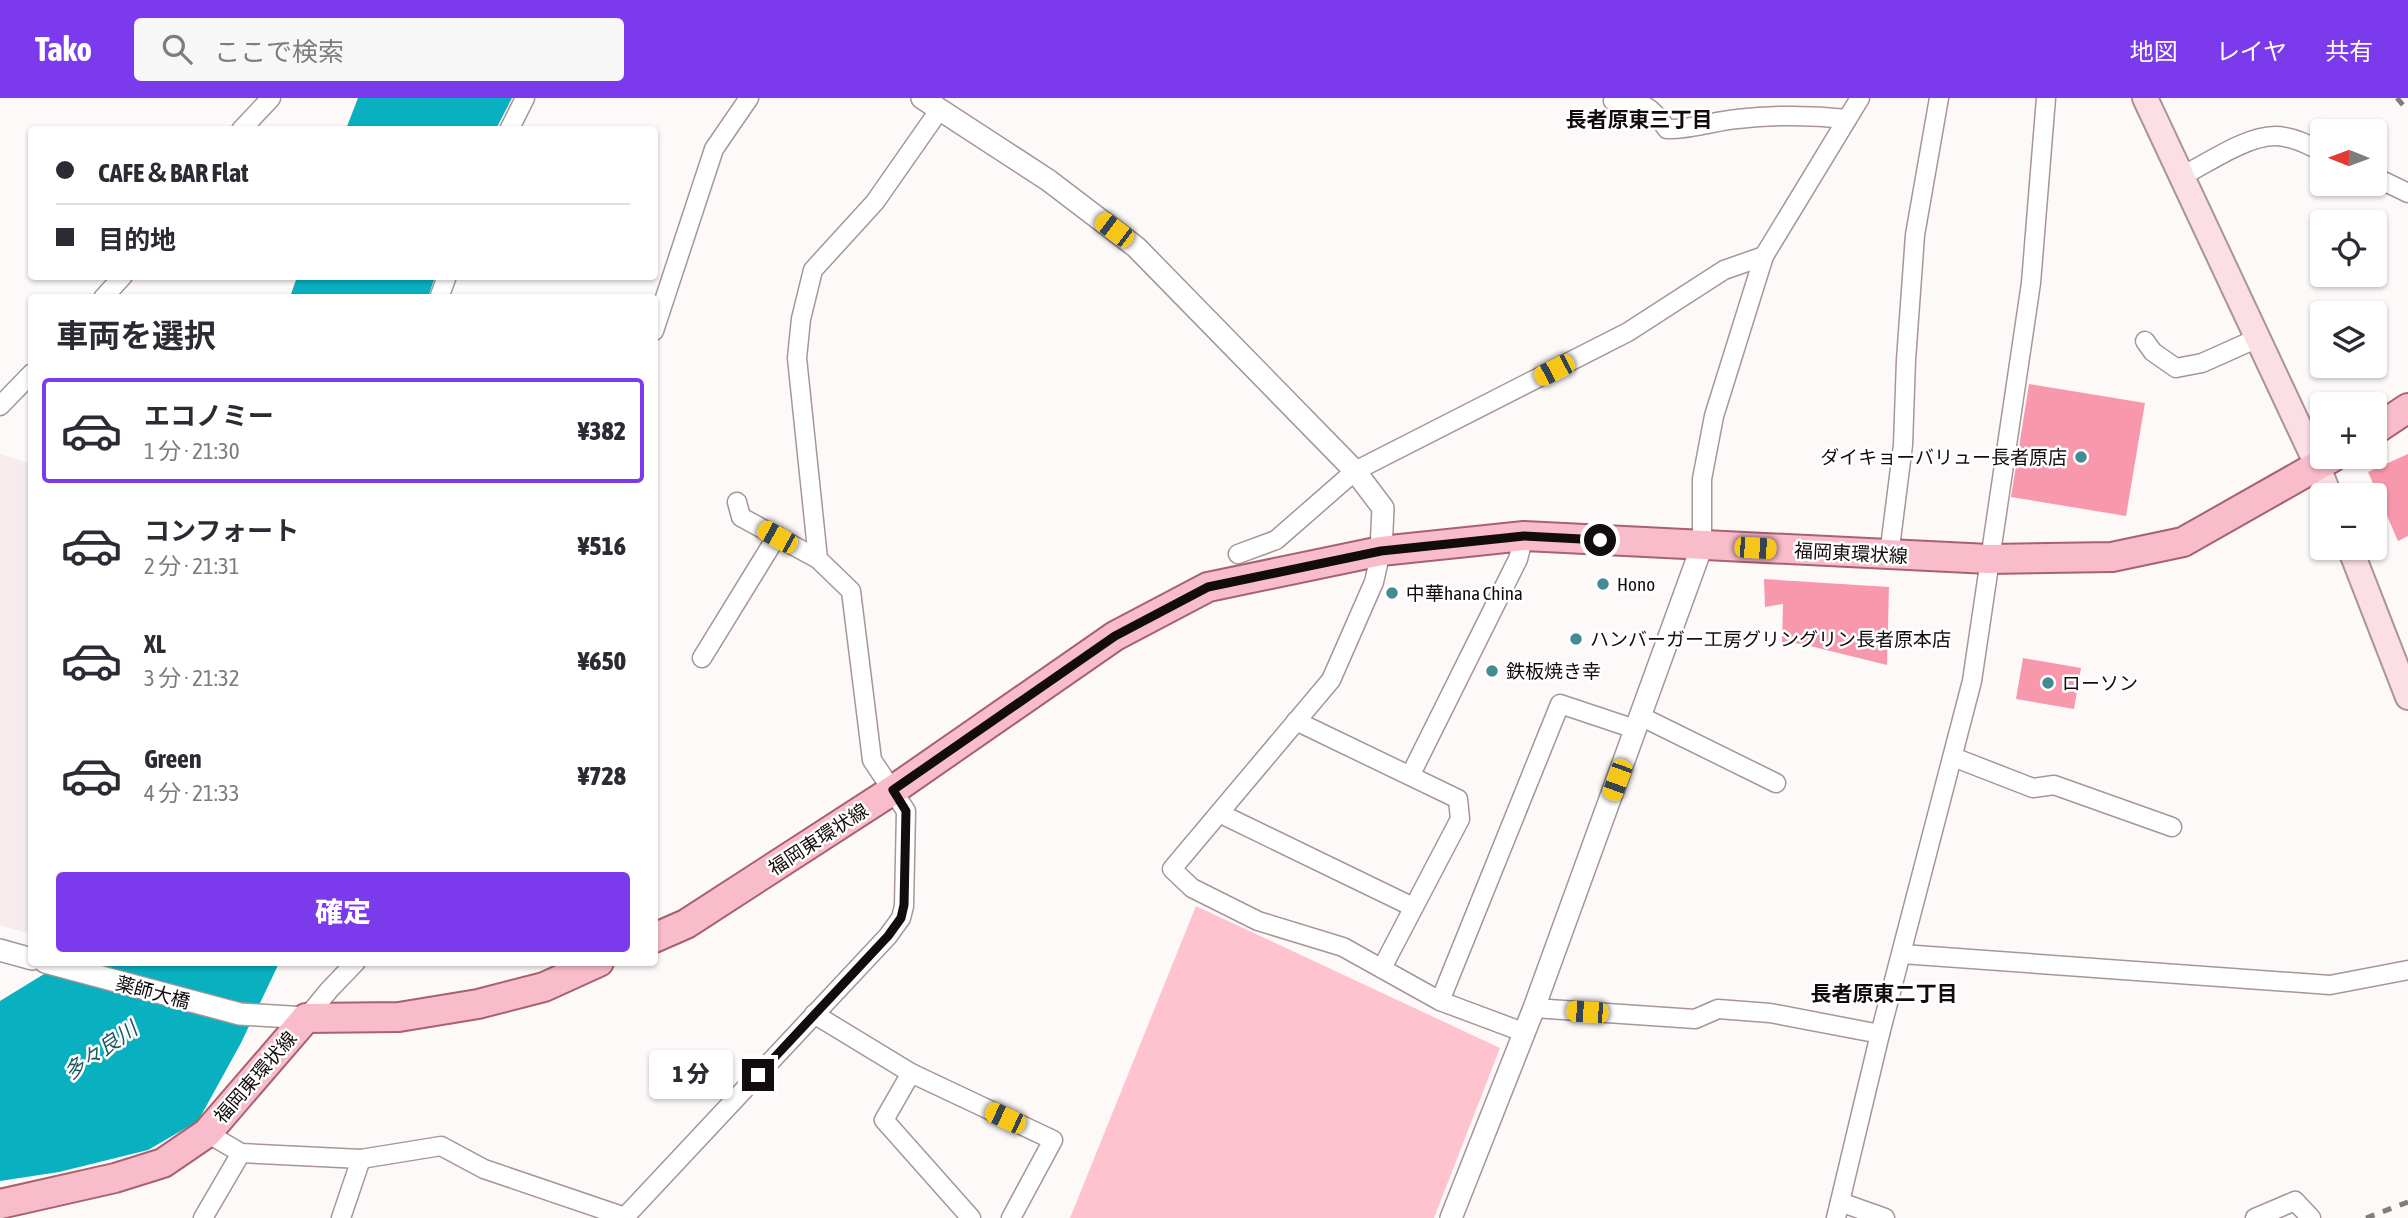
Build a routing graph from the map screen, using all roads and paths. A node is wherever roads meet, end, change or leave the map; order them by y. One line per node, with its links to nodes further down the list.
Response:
1 (271, 98): 11 (street)
2 (525, 98): 12 (street)
3 (749, 98): 20 (street)
4 (1860, 98): 10 (street)
5 (1939, 98): 36 (street)
6 (2046, 98): 38 (street)
7 (2145, 98): 14 (main road)
8 (1613, 101): 10 (street)
9 (931, 104): 29 (street); 37 (street)
10 (1847, 118): 17 (street)
11 (245, 126)
12 (511, 126)
13 (2310, 146): 14 (street)
14 (2182, 176): 21 (main road)
15 (2387, 183): 16 (street)
16 (2408, 193)
17 (1765, 256): 29 (street); 33 (street)
18 (119, 280): 19 (street)
19 (107, 294)
20 (658, 319)
21 (2258, 338): 22 (street); 27 (main road)
22 (2146, 341)
23 (28, 377): 24 (street)
24 (0, 406)
25 (2408, 408): 26 (main road)
26 (2387, 422)
27 (2310, 433)
28 (2313, 469): 38 (main road, 福岡東環状線)
29 (1355, 471): 34 (street); 35 (street)
30 (737, 502): 32 (street)
31 (1524, 536): 33 (main road, 福岡東環状線); 34 (main road, 福岡東環状線); 45 (street)
32 (777, 537): 37 (street); 40 (street)
33 (1702, 545): 36 (main road, 福岡東環状線); 43 (street)
34 (1381, 551): 42 (street); 47 (main road, 福岡東環状線)
35 (1238, 554)
36 (1889, 555): 38 (main road, 福岡東環状線)
37 (818, 559): 47 (street)
38 (1989, 559): 44 (street)
39 (2355, 560): 41 (main road)
40 (702, 658)
41 (2408, 697)
42 (1296, 721): 45 (street); 48 (street)
43 (1637, 723): 46 (street); 60 (street); 61 (street)
44 (1953, 757): 49 (street); 53 (street)
45 (1411, 774): 50 (street)
46 (1776, 783)
47 (893, 790): 51 (main road, 福岡東環状線); 62 (street)
48 (1219, 813): 50 (street); 58 (street)
49 (2172, 827)
50 (1413, 907): 58 (street)
51 (658, 936)
52 (0, 950): 54 (street)
53 (1902, 954): 59 (street); 65 (street)
54 (28, 958)
55 (59, 966): 63 (street, 薬師大橋)
56 (352, 966): 63 (street)
57 (590, 966): 63 (main road, 福岡東環状線)
58 (1382, 968): 60 (street)
59 (2408, 970)
60 (1440, 1001): 64 (street)
61 (1534, 1008): 64 (street); 65 (street)
62 (814, 1014): 66 (street); 74 (street)
63 (306, 1018): 67 (main road, 福岡東環状線)
64 (1523, 1031): 77 (street)
65 (1881, 1034): 71 (street)
66 (911, 1073): 75 (street); 76 (street)
67 (207, 1133): 68 (street); 70 (main road, 福岡東環状線)
68 (241, 1153): 69 (street); 72 (street)
69 (361, 1158): 73 (street); 74 (street)
70 (0, 1204)
71 (1838, 1210): 78 (street)
72 (202, 1218)
73 (341, 1218)
74 (624, 1218)
75 (971, 1218)
76 (1011, 1218)
77 (1451, 1218)
78 (1885, 1218)
79 (2255, 1218): 80 (street)
80 (2311, 1218)

